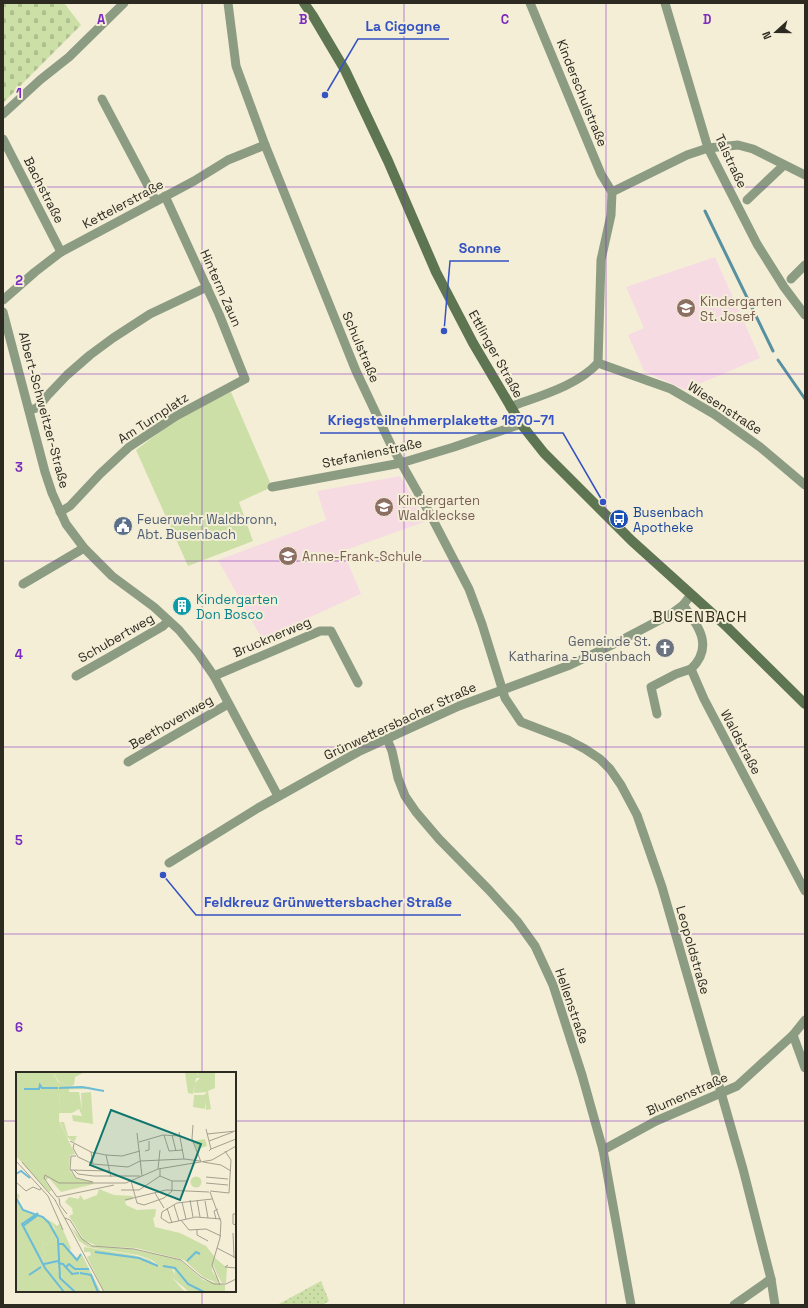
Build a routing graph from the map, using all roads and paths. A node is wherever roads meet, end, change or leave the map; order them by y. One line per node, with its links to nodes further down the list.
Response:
1 (124, 3): 7 (street)
2 (228, 3): 9 (street, Schulstraße)
3 (304, 3): 26 (main road, Ettlinger Straße)
4 (530, 3): 13 (street, Kinderschulstraße)
5 (665, 3): 10 (street, Talstraße)
6 (102, 99): 16 (street)
7 (3, 114)
8 (3, 139): 17 (street, Bachstraße)
9 (265, 145): 14 (street, Kettelerstraße); 29 (street, Schulstraße)
10 (708, 148): 11 (street); 13 (street); 23 (street, Talstraße)
11 (784, 165): 12 (street); 15 (street)
12 (805, 175)
13 (612, 192): 24 (street)
14 (165, 196): 16 (street, Kettelerstraße); 20 (street, Hinterm Zaun)
15 (747, 200)
16 (156, 201): 17 (street, Kettelerstraße)
17 (61, 252): 21 (street, Kettelerstraße)
18 (805, 265): 19 (street)
19 (791, 279)
20 (208, 287): 25 (street, Hinterm Zaun); 27 (street)
21 (3, 300)
22 (3, 312): 27 (street, Albert-Schweitzer-Straße)
23 (805, 315)
24 (598, 363): 26 (street); 30 (street, Wiesenstraße)
25 (231, 386): 32 (street, Am Turnplatz)
26 (510, 407): 28 (main road, Ettlinger Straße)
27 (29, 410): 32 (street, Albert-Schweitzer-Straße)
28 (521, 424): 29 (street, Stefanienstraße); 35 (main road, Ettlinger Straße)
29 (400, 463): 31 (street, Stefanienstraße); 42 (street, Schulstraße)
30 (805, 485)
31 (272, 487)
32 (60, 512): 33 (street, Albert-Schweitzer-Straße)
33 (84, 548): 34 (street); 37 (street, Albert-Schweitzer-Straße)
34 (23, 584)
35 (691, 595): 36 (street, Grünwettersbacher Straße); 44 (main road, Ettlinger Straße)
36 (683, 605): 38 (street); 42 (street, Grünwettersbacher Straße)
37 (168, 621): 39 (street, Schubertweg); 40 (street, Albert-Schweitzer-Straße)
38 (691, 669): 45 (street); 50 (street, Waldstraße)
39 (76, 676)
40 (214, 676): 41 (street, Brucknerweg); 43 (street, Albert-Schweitzer-Straße)
41 (358, 683)
42 (502, 690): 46 (street, Grünwettersbacher Straße); 54 (street, Leopoldstraße)
43 (228, 704): 47 (street, Beethovenweg); 48 (street, Albert-Schweitzer-Straße)
44 (805, 704)
45 (657, 714)
46 (387, 739): 48 (street, Grünwettersbacher Straße); 55 (street, Hellenstraße)
47 (128, 762)
48 (278, 796): 49 (street, Grünwettersbacher Straße)
49 (169, 863)
50 (805, 891)
51 (805, 1020): 52 (street, Blumenstraße)
52 (793, 1035): 53 (street); 54 (street, Blumenstraße)
53 (805, 1068)
54 (721, 1094): 55 (street, Blumenstraße); 56 (street, Leopoldstraße)
55 (603, 1150): 57 (street, Hellenstraße)
56 (771, 1279): 58 (street); 59 (street, Leopoldstraße)
57 (631, 1305)
58 (734, 1305)
59 (775, 1305)

